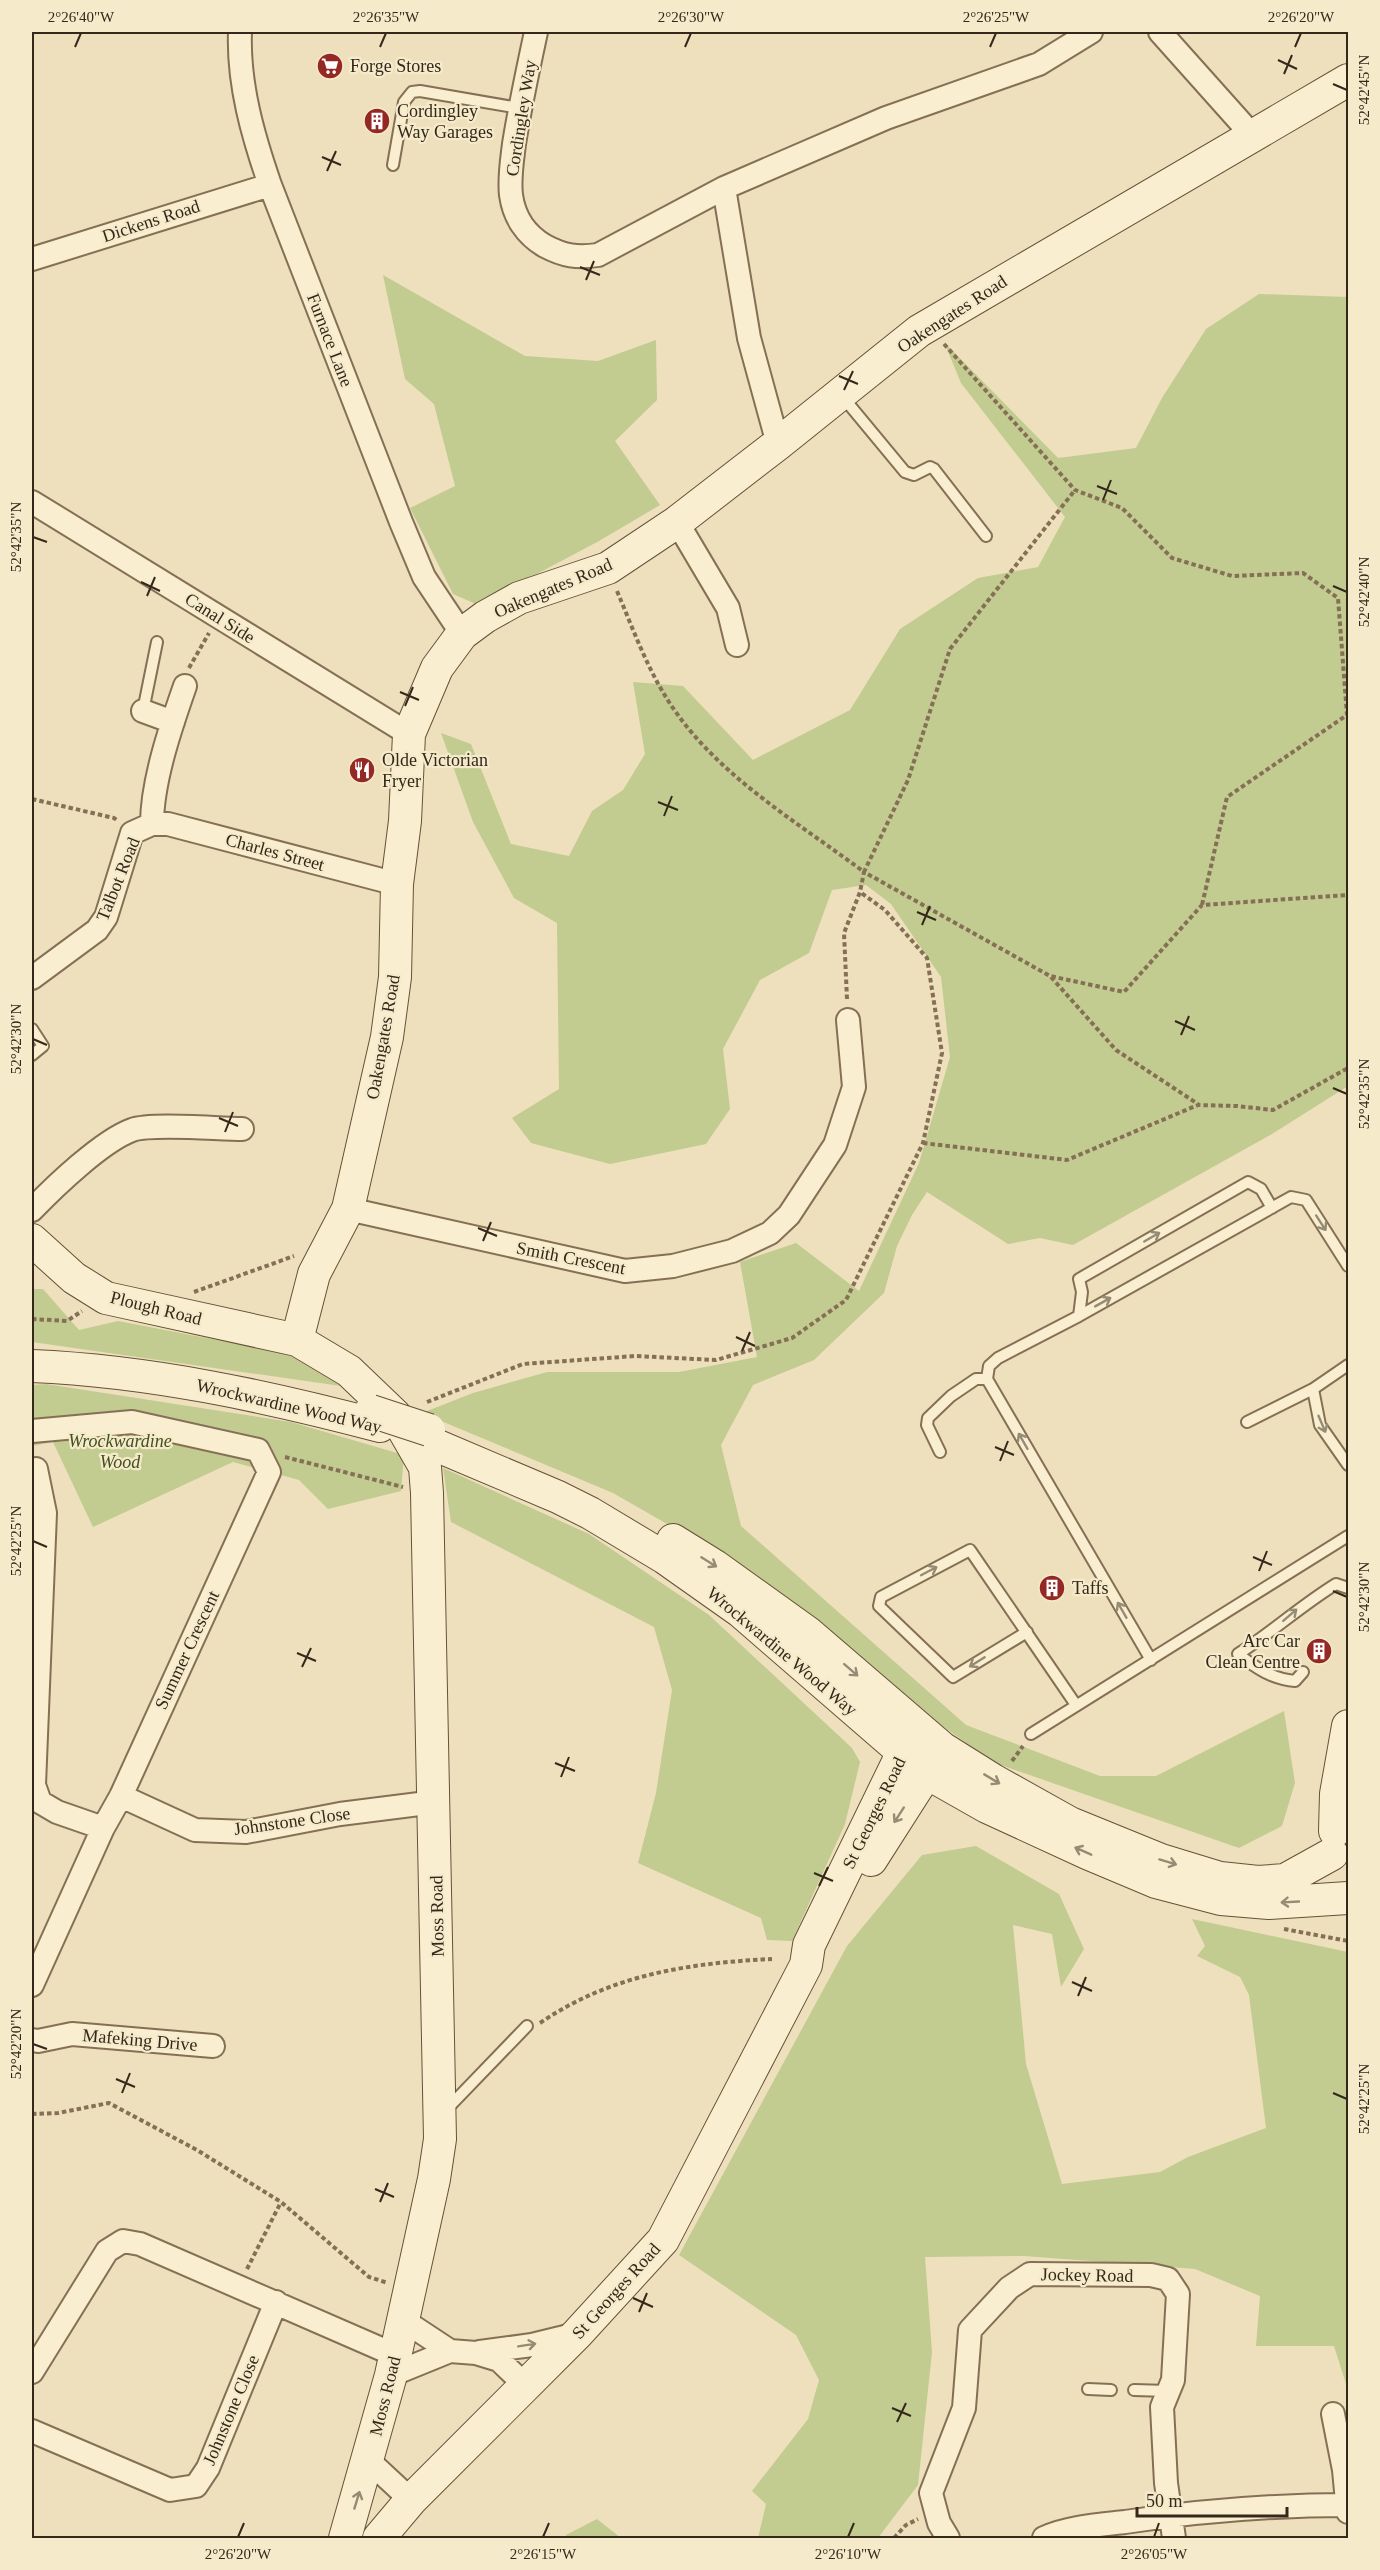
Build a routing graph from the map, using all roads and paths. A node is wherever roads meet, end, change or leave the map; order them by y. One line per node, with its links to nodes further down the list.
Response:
1 (240, 32): 9 (street, Furnace Lane)
2 (536, 32): 6 (street, Cordingley Way)
3 (1091, 32): 10 (street, Cordingley Way)
4 (1160, 32): 7 (street)
5 (1348, 80): 7 (street, Oakengates Road)
6 (519, 108): 8 (lane); 10 (street, Cordingley Way)
7 (1252, 135): 12 (street, Oakengates Road)
8 (393, 165)
9 (270, 185): 11 (street, Dickens Road); 21 (street, Furnace Lane)
10 (724, 188): 14 (street)
11 (32, 259)
12 (927, 326): 13 (street, Oakengates Road); 15 (path)
13 (840, 393): 14 (street, Oakengates Road); 18 (lane)
14 (778, 444): 17 (street, Oakengates Road)
15 (1075, 490): 30 (path); 34 (path)
16 (32, 502): 20 (street, Canal Side)
17 (677, 522): 19 (street, Oakengates Road); 23 (street)
18 (987, 536)
19 (608, 568): 21 (street, Oakengates Road); 30 (path)
20 (218, 616): 24 (path); 27 (street, Canal Side)
21 (462, 634): 27 (street, Oakengates Road)
22 (157, 642): 25 (lane)
23 (737, 645)
24 (185, 686): 26 (street, Talbot Road)
25 (143, 711): 26 (street)
26 (173, 722): 29 (street, Talbot Road)
27 (409, 734): 31 (street, Oakengates Road)
28 (32, 799): 29 (path)
29 (142, 828): 31 (street, Charles Street); 36 (street, Talbot Road)
30 (864, 872): 32 (path); 35 (path)
31 (397, 884): 45 (street, Oakengates Road)
32 (860, 892): 37 (path); 43 (path)
33 (1348, 895): 34 (path)
34 (1202, 905): 35 (path)
35 (1050, 976): 41 (path)
36 (32, 978)
37 (848, 1020): 45 (street, Smith Crescent)
38 (32, 1029): 39 (lane)
39 (32, 1055)
40 (1348, 1068): 41 (path)
41 (1198, 1105): 43 (path)
42 (242, 1129): 46 (street)
43 (923, 1143): 60 (path)
44 (1272, 1208): 49 (lane, one-way to 49); 52 (lane, one-way to 44); 52 (lane, one-way to 44)
45 (348, 1209): 54 (street, Oakengates Road)
46 (32, 1210)
47 (32, 1240): 51 (street, Plough Road)
48 (303, 1253): 50 (path)
49 (1348, 1266)
50 (184, 1295)
51 (106, 1298): 53 (path); 54 (street, Plough Road)
52 (1079, 1316): 58 (lane)
53 (32, 1319)
54 (297, 1340): 60 (street, Moss Road)
55 (32, 1353): 60 (street, Wrockwardine Wood Way)
56 (1348, 1365): 59 (lane)
57 (32, 1366): 60 (street, Wrockwardine Wood Way)
58 (987, 1379): 64 (lane); 71 (lane, one-way to 58)
59 (1313, 1389): 61 (lane); 65 (lane, one-way to 65)
60 (382, 1417): 67 (street, Moss Road); 76 (street, Wrockwardine Wood Way, bridge)
61 (1247, 1422)
62 (32, 1431): 63 (street)
63 (258, 1450): 67 (path); 79 (street, Summer Crescent)
64 (940, 1452)
65 (1348, 1465)
66 (36, 1469): 81 (street)
67 (427, 1493): 80 (street, Moss Road)
68 (1348, 1536): 71 (lane)
69 (1348, 1588): 72 (lane, one-way to 69)
70 (1027, 1632): 70 (lane, one-way to 70); 73 (lane)
71 (1151, 1660): 73 (lane)
72 (1303, 1672)
73 (1076, 1706): 74 (lane)
74 (1031, 1734): 78 (path)
75 (1347, 1739): 82 (street)
76 (910, 1741): 77 (street, Wrockwardine Wood Way); 86 (street, St Georges Road)
77 (934, 1761): 82 (street, Wrockwardine Wood Way, one-way to 82); 84 (street, Wrockwardine Wood Way, one-way to 77); 86 (street, St Georges Road, one-way to 86)
78 (1007, 1766)
79 (121, 1796): 80 (street, Johnstone Close); 81 (street, Summer Crescent)
80 (435, 1802): 93 (street, Moss Road)
81 (103, 1828): 87 (street, Summer Crescent)
82 (1338, 1833): 83 (street)
83 (1348, 1887)
84 (1348, 1898)
85 (772, 1959): 89 (path)
86 (806, 1965): 99 (street, St Georges Road)
87 (32, 1985)
88 (527, 2026): 89 (lane)
89 (516, 2037): 93 (lane)
90 (32, 2040): 91 (street, Mafeking Drive)
91 (213, 2046)
92 (32, 2114): 94 (path)
93 (440, 2116): 96 (street, Moss Road)
94 (281, 2202): 95 (path); 96 (path)
95 (239, 2286): 97 (street); 103 (street)
96 (408, 2290): 98 (street, Moss Road)
97 (276, 2302): 102 (street); 110 (street, Johnstone Close)
98 (403, 2320): 100 (street); 102 (street, Moss Road)
99 (577, 2334): 101 (street, one-way to 99); 104 (street, St Georges Road)
100 (450, 2350): 101 (street); 102 (street)
101 (476, 2353): 104 (street)
102 (393, 2365): 111 (street, Moss Road)
103 (32, 2372)
104 (526, 2386): 112 (street, St Georges Road)
105 (1088, 2389): 106 (lane)
106 (1111, 2390)
107 (1134, 2390): 108 (lane)
108 (1168, 2391): 114 (street, Jockey Road); 115 (street, Jockey Road)
109 (1333, 2414): 113 (street)
110 (32, 2431)
111 (369, 2461): 112 (street); 116 (street, Moss Road, one-way to 111)
112 (411, 2500): 117 (street, St Georges Road)
113 (1348, 2507): 115 (street)
114 (935, 2510): 118 (path); 119 (street, Jockey Road)
115 (1170, 2515): 120 (street); 121 (street, Jockey Road)
116 (345, 2538)
117 (379, 2538)
118 (894, 2538)
119 (948, 2538)
120 (1044, 2538)
121 (1174, 2538)

